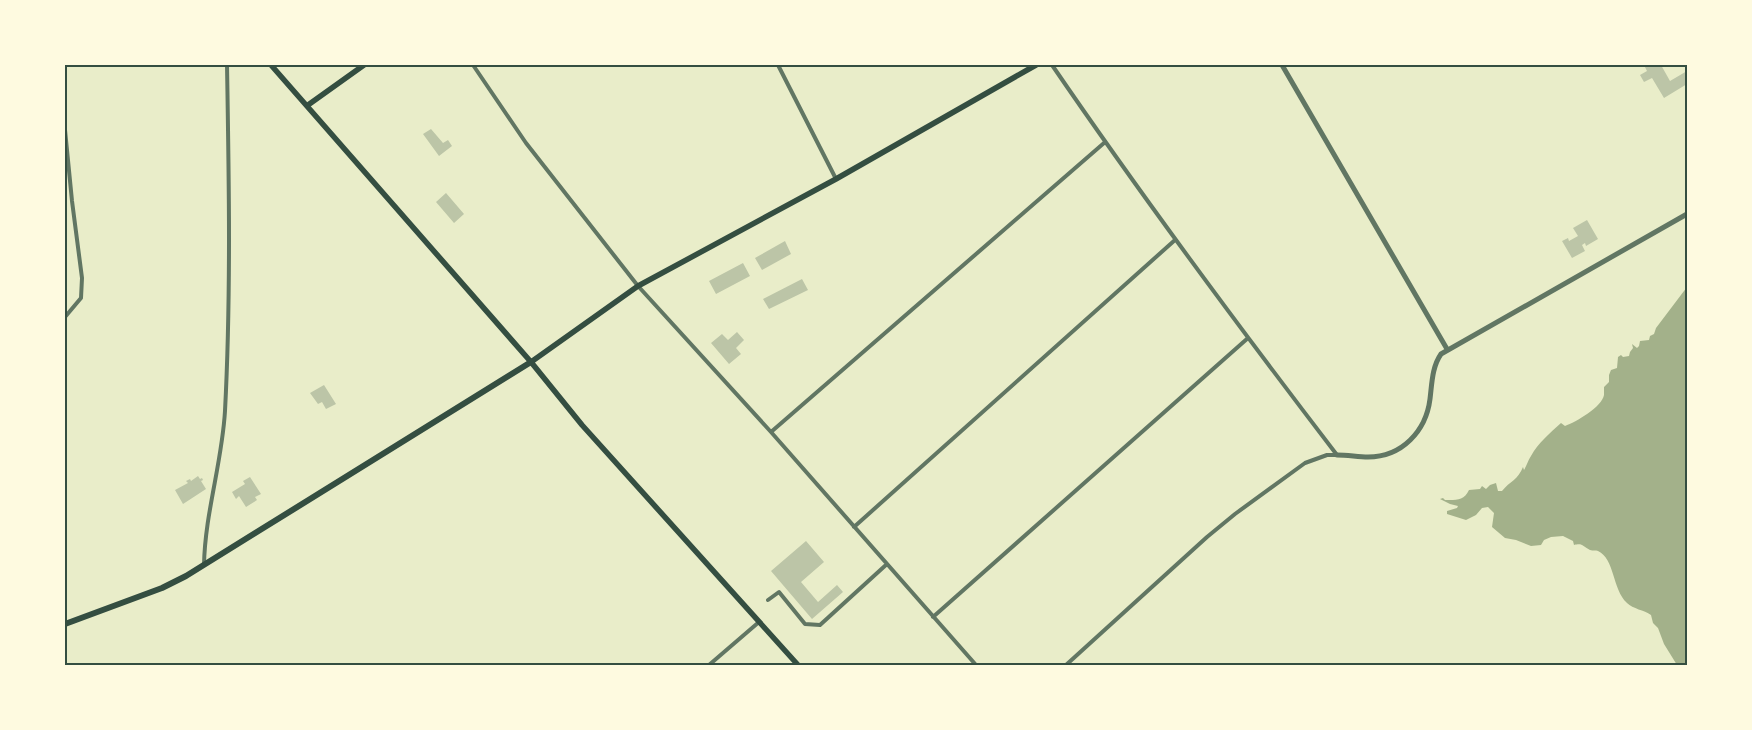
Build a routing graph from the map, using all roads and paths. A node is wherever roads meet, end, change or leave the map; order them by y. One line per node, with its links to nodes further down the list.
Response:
1 (227, 65): 24 (street)
2 (272, 65): 9 (main road)
3 (364, 65): 9 (main road)
4 (473, 65): 15 (street)
5 (778, 65): 12 (street)
6 (1036, 65): 12 (main road)
7 (1052, 65): 11 (street)
8 (1282, 65): 18 (street)
9 (308, 105): 19 (main road)
10 (65, 130): 16 (street)
11 (1104, 142): 14 (street); 20 (street)
12 (836, 179): 15 (main road)
13 (1687, 214): 18 (street)
14 (1175, 240): 17 (street); 22 (street)
15 (638, 286): 19 (main road); 20 (street)
16 (65, 317)
17 (1248, 338): 21 (street); 26 (street)
18 (1447, 350): 21 (street)
19 (531, 362): 24 (main road); 27 (main road)
20 (771, 432): 22 (street)
21 (1337, 455): 32 (street)
22 (854, 527): 23 (street)
23 (887, 564): 25 (street); 26 (street)
24 (204, 565): 28 (main road)
25 (768, 600)
26 (933, 616): 31 (street)
27 (759, 622): 29 (street); 30 (main road)
28 (65, 624)
29 (709, 665)
30 (798, 665)
31 (976, 665)
32 (1066, 665)

